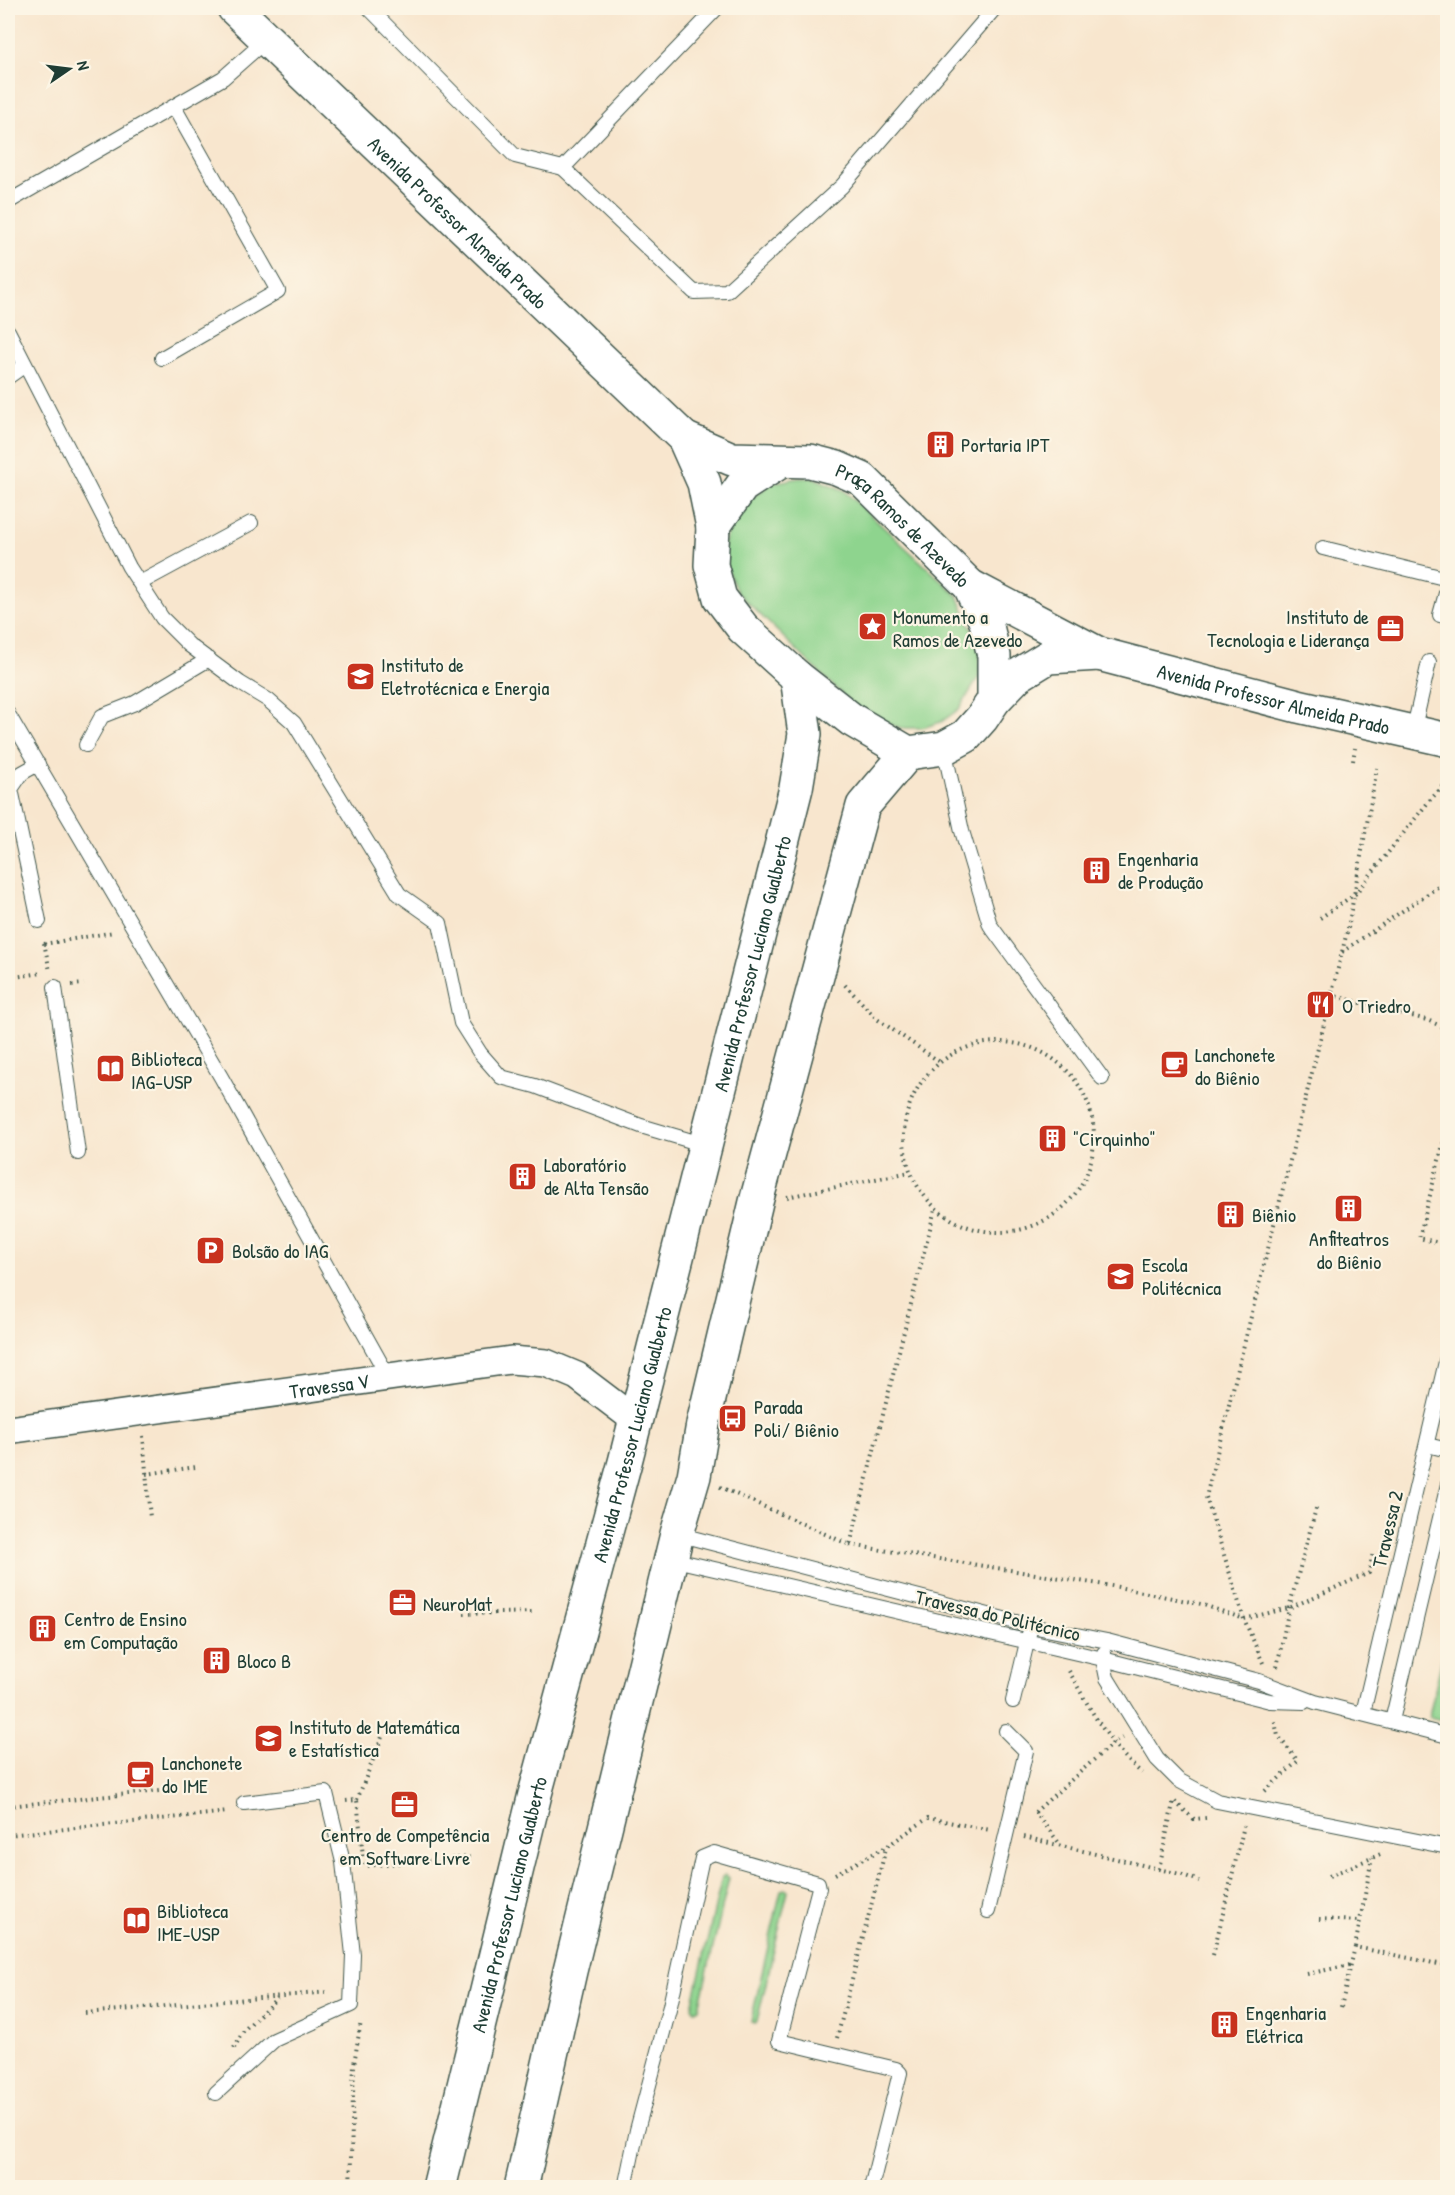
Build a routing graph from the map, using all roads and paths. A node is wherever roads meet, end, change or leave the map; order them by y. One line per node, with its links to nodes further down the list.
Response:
1 (234, 8): 5 (street, Avenida Professor Almeida Prado)
2 (369, 8): 7 (lane)
3 (717, 8): 7 (lane)
4 (995, 8): 7 (lane)
5 (266, 40): 6 (lane); 13 (street, Avenida Professor Almeida Prado)
6 (174, 107): 8 (lane); 10 (lane)
7 (563, 168)
8 (8, 202)
9 (8, 331): 11 (lane)
10 (162, 358)
11 (25, 365): 12 (lane); 19 (lane)
12 (8, 377)
13 (684, 438): 14 (street, Avenida Professor Almeida Prado); 16 (street, Avenida Professor Almeida Prado)
14 (781, 461): 16 (street); 20 (street, Praça Ramos de Azevedo)
15 (251, 524): 19 (lane)
16 (713, 526): 26 (street)
17 (1323, 548): 18 (lane)
18 (1448, 579)
19 (140, 583): 24 (lane)
20 (970, 586): 23 (street, Avenida Professor Almeida Prado); 27 (street, Praça Ramos de Azevedo)
21 (1448, 586): 22 (lane)
22 (1440, 615)
23 (1099, 654): 27 (street, Avenida Professor Almeida Prado); 29 (street, Avenida Professor Almeida Prado)
24 (209, 659): 31 (lane); 52 (lane)
25 (1429, 662): 29 (lane)
26 (797, 677): 33 (street); 52 (street, Avenida Professor Luciano Gualberto)
27 (994, 700): 32 (street)
28 (8, 714): 34 (lane)
29 (1413, 732): 30 (street, Avenida Professor Almeida Prado)
30 (1448, 741)
31 (86, 745)
32 (944, 748): 33 (street); 50 (lane)
33 (908, 753): 44 (street)
34 (38, 764): 40 (lane); 59 (lane)
35 (1377, 768): 38 (path)
36 (1448, 781): 38 (path)
37 (1448, 880): 43 (path)
38 (1355, 894): 39 (path); 43 (path)
39 (1320, 918)
40 (39, 921): 42 (path)
41 (108, 933): 42 (path)
42 (44, 944): 45 (path)
43 (1341, 952): 47 (path)
44 (821, 960): 49 (path); 55 (street)
45 (50, 971)
46 (55, 987): 53 (lane)
47 (1331, 995): 48 (path); 77 (path)
48 (1448, 1029)
49 (940, 1062): 54 (path); 56 (path)
50 (1102, 1077)
51 (1448, 1125): 57 (path)
52 (705, 1145): 61 (street, Avenida Professor Luciano Gualberto)
53 (78, 1153)
54 (910, 1172): 55 (path); 56 (path)
55 (756, 1202): 67 (street)
56 (935, 1209): 71 (path)
57 (1448, 1245)
58 (1448, 1353): 63 (lane, Travessa 2)
59 (390, 1378): 60 (street, Travessa V); 61 (street, Travessa V)
60 (141, 1411): 62 (street, Travessa V); 66 (path)
61 (636, 1420): 130 (street, Avenida Professor Luciano Gualberto)
62 (8, 1430)
63 (1427, 1445): 64 (lane); 86 (lane, Travessa 2)
64 (1448, 1450)
65 (196, 1467): 66 (path)
66 (146, 1474): 70 (path)
67 (694, 1476): 71 (path); 72 (street)
68 (1448, 1484): 87 (lane)
69 (1317, 1505): 74 (path)
70 (150, 1518)
71 (850, 1545): 77 (path)
72 (674, 1546): 78 (lane, Travessa do Politécnico); 80 (lane, Travessa do Politécnico); 134 (street)
73 (1373, 1552): 74 (path)
74 (1289, 1608): 77 (path); 83 (path)
75 (534, 1612): 76 (path)
76 (464, 1614)
77 (1244, 1619): 83 (path)
78 (1031, 1626): 79 (lane, Travessa do Politécnico); 80 (lane)
79 (1107, 1641): 82 (lane); 83 (lane, Travessa do Politécnico)
80 (1028, 1642): 81 (lane, Travessa do Politécnico); 84 (lane)
81 (1057, 1649): 82 (lane, Travessa do Politécnico); 92 (path)
82 (1103, 1659): 85 (lane, Travessa do Politécnico); 88 (lane)
83 (1273, 1686): 85 (lane, Travessa do Politécnico)
84 (1013, 1701)
85 (1315, 1702): 86 (lane, Travessa do Politécnico)
86 (1363, 1713): 87 (lane, Travessa do Politécnico)
87 (1392, 1721): 90 (lane, Travessa do Politécnico)
88 (1138, 1728): 92 (path); 106 (lane)
89 (1006, 1731): 94 (lane)
90 (1448, 1736)
91 (382, 1737): 97 (path)
92 (1113, 1743): 93 (path); 102 (path)
93 (1147, 1778)
94 (1017, 1787): 102 (path); 104 (lane)
95 (179, 1790): 100 (path)
96 (1165, 1793): 98 (path)
97 (357, 1800): 99 (path); 112 (path)
98 (1174, 1800): 103 (path); 113 (path)
99 (329, 1803): 101 (lane); 125 (lane)
100 (8, 1806)
101 (241, 1807): 105 (path)
102 (1035, 1812): 107 (path)
103 (1213, 1818)
104 (1006, 1833): 107 (path); 108 (path); 118 (lane)
105 (8, 1835)
106 (1412, 1841): 109 (lane); 111 (path)
107 (1061, 1845): 113 (path)
108 (886, 1847): 117 (path); 128 (path)
109 (1448, 1848)
110 (471, 1857): 112 (path)
111 (1372, 1858): 114 (path); 120 (path)
112 (364, 1866): 115 (path)
113 (1159, 1869): 116 (path)
114 (1329, 1876)
115 (365, 1877)
116 (1198, 1881)
117 (818, 1883): 128 (lane); 135 (lane)
118 (988, 1911)
119 (1319, 1919): 120 (path)
120 (1359, 1922): 121 (path)
121 (1354, 1947): 122 (path); 123 (path)
122 (1351, 1965): 124 (path); 126 (path)
123 (1448, 1966)
124 (1307, 1974)
125 (351, 1990): 127 (path); 129 (lane); 131 (path)
126 (1341, 2007)
127 (85, 2013)
128 (832, 2055): 136 (lane)
129 (216, 2093)
130 (448, 2151): 132 (street, Avenida Professor Luciano Gualberto); 133 (street)
131 (350, 2187)
132 (439, 2187)
133 (463, 2187)
134 (521, 2187)
135 (625, 2187)
136 (871, 2187)

